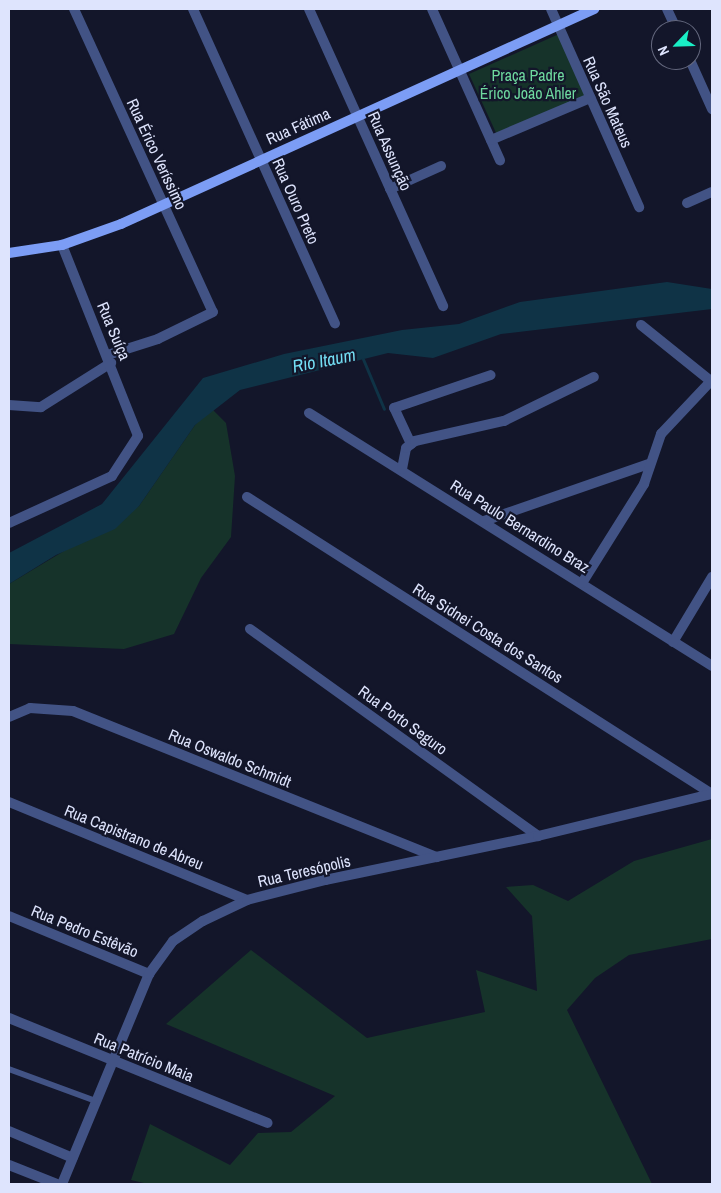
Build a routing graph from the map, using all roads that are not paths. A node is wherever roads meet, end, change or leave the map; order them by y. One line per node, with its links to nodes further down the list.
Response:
1 (74, 9): 20 (street, Rua Érico Veríssimo)
2 (193, 9): 14 (street, Rua Ouro Preto)
3 (309, 9): 12 (street, Rua Assunção)
4 (432, 9): 8 (street)
5 (551, 9): 7 (street, Rua São Mateus)
6 (594, 9): 7 (main road, Rua Fátima)
7 (558, 25): 8 (main road, Rua Fátima); 10 (street, Rua São Mateus)
8 (459, 69): 12 (main road, Rua Fátima); 13 (street)
9 (695, 70): 11 (street)
10 (590, 98): 13 (street); 21 (street, Rua São Mateus)
11 (712, 108)
12 (358, 116): 14 (main road, Rua Fátima); 17 (street, Rua Assunção)
13 (491, 140): 15 (street)
14 (261, 159): 20 (main road, Rua Fátima); 25 (street, Rua Ouro Preto)
15 (500, 160)
16 (440, 166): 17 (street)
17 (390, 189): 24 (street, Rua Assunção)
18 (712, 192): 19 (street)
19 (687, 203)
20 (164, 204): 22 (main road, Rua Fátima); 27 (street, Rua Érico Veríssimo)
21 (639, 207)
22 (62, 245): 23 (main road, Rua Fátima); 27 (street, Rua Suíça)
23 (9, 253)
24 (443, 306)
25 (335, 323)
26 (641, 325): 30 (street)
27 (109, 359): 31 (street); 38 (street, Rua Suíça)
28 (491, 375): 33 (street)
29 (594, 377): 33 (street)
30 (711, 381): 34 (street)
31 (9, 405)
32 (309, 413): 35 (street, Rua Paulo Bernardino Braz)
33 (411, 444): 35 (street)
34 (649, 464): 37 (street); 40 (street)
35 (402, 469): 37 (street, Rua Paulo Bernardino Braz)
36 (247, 497): 45 (street, Rua Sidnei Costa dos Santos)
37 (484, 521): 40 (street, Rua Paulo Bernardino Braz)
38 (9, 523)
39 (712, 577): 42 (street)
40 (582, 583): 42 (street, Rua Paulo Bernardino Braz)
41 (250, 629): 47 (street, Rua Porto Seguro)
42 (673, 642): 43 (street, Rua Paulo Bernardino Braz)
43 (712, 666)
44 (9, 717): 48 (street, Rua Oswaldo Schmidt)
45 (712, 794): 47 (street, Rua Teresópolis)
46 (9, 802): 49 (street, Rua Capistrano de Abreu)
47 (538, 836): 48 (street, Rua Teresópolis)
48 (437, 857): 49 (street, Rua Teresópolis)
49 (247, 900): 51 (street, Rua Teresópolis)
50 (9, 916): 51 (street, Rua Pedro Estêvão)
51 (150, 974): 53 (street, Rua Teresópolis)
52 (9, 1018): 53 (street, Rua Patrício Maia)
53 (113, 1061): 55 (street, Rua Teresópolis); 56 (street, Rua Patrício Maia)
54 (9, 1069): 55 (lane)
55 (96, 1101): 58 (street, Rua Teresópolis)
56 (267, 1124)
57 (9, 1131): 58 (street)
58 (73, 1158): 61 (street, Rua Teresópolis)
59 (9, 1165): 60 (street)
60 (57, 1184)
61 (62, 1184)

